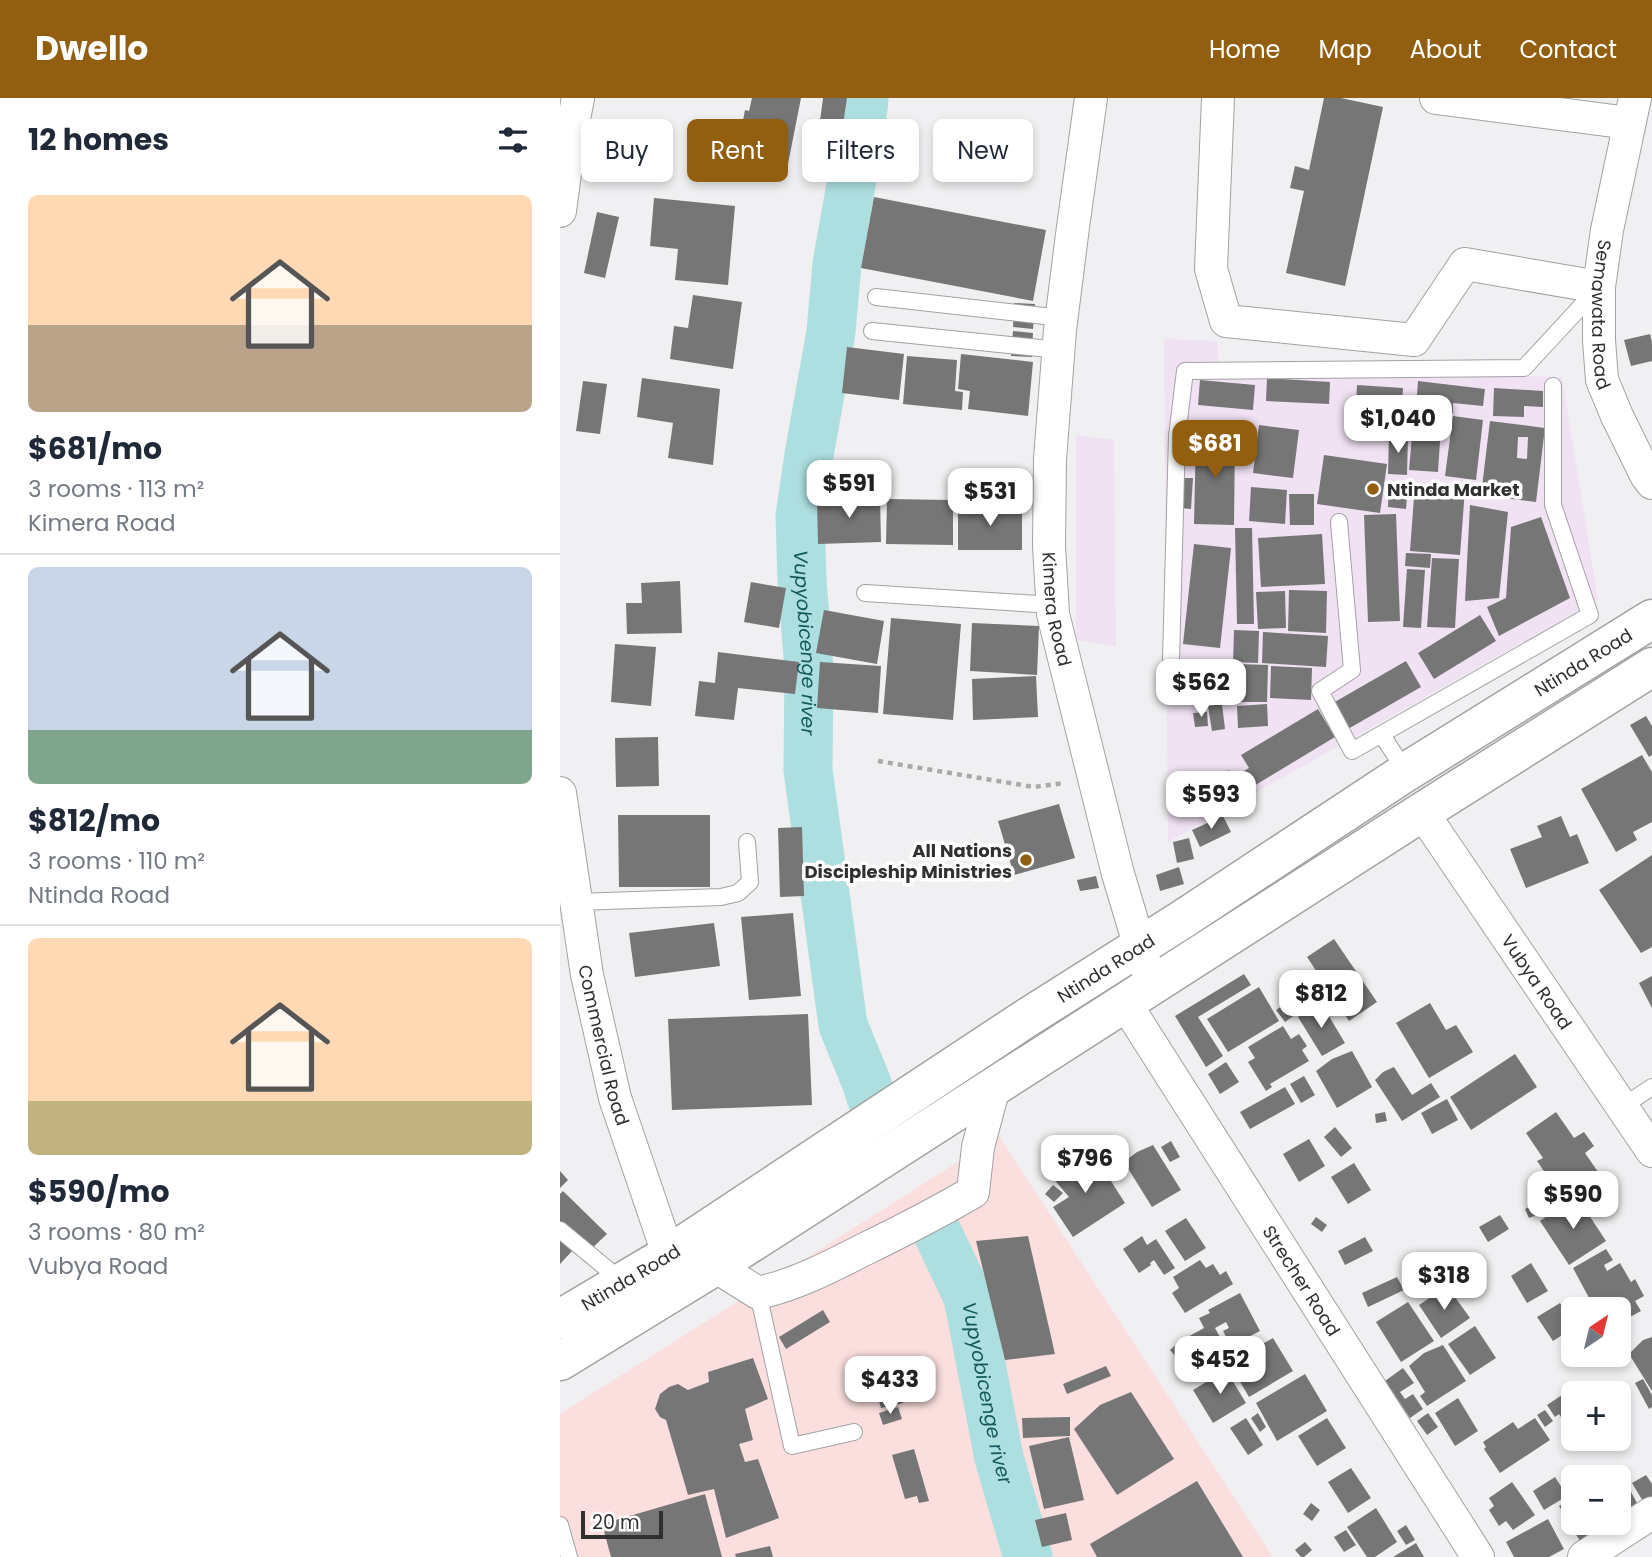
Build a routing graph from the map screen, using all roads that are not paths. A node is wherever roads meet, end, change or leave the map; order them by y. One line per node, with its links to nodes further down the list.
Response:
1 (578, 98): 6 (street)
2 (1091, 98): 9 (street, Kimera Road)
3 (1218, 98): 7 (street)
4 (1436, 98): 5 (street)
5 (1632, 111): 7 (street, Semawata Road)
6 (560, 211)
7 (1599, 287): 13 (street, Semawata Road); 18 (lane)
8 (876, 297): 9 (lane)
9 (1062, 318): 11 (street, Kimera Road)
10 (872, 331): 11 (lane)
11 (1059, 350): 16 (street, Kimera Road)
12 (1553, 386): 20 (lane)
13 (1652, 483)
14 (1339, 522): 20 (lane)
15 (865, 593): 16 (lane)
16 (1053, 605): 26 (street, Kimera Road)
17 (1652, 618): 21 (main road, Ntinda Road)
18 (1171, 660)
19 (1652, 667): 23 (main road, Ntinda Road)
20 (1382, 735): 21 (lane)
21 (1406, 772): 26 (main road, Ntinda Road)
22 (560, 793): 25 (street, Commercial Road)
23 (1422, 812): 27 (main road, Ntinda Road); 30 (street, Vubya Road)
24 (747, 842): 25 (lane)
25 (577, 902): 34 (street, Commercial Road)
26 (1139, 946): 27 (street, Kimera Road); 34 (main road, Ntinda Road)
27 (1139, 995): 28 (main road, Ntinda Road); 43 (street, Strecher Road)
28 (994, 1087): 33 (main road, Ntinda Road); 36 (street)
29 (1652, 1087): 30 (lane)
30 (1622, 1107): 31 (street, Vubya Road)
31 (1652, 1151)
32 (560, 1230): 35 (lane)
33 (715, 1266): 34 (main road, Ntinda Road); 36 (street)
34 (674, 1272): 35 (main road, Ntinda Road); 38 (main road, Ntinda Road)
35 (623, 1282): 37 (main road, Ntinda Road)
36 (758, 1293): 39 (lane)
37 (560, 1319)
38 (560, 1361)
39 (854, 1432)
40 (1652, 1513): 44 (street)
41 (560, 1525): 42 (lane)
42 (569, 1557)
43 (1478, 1557)
44 (1584, 1557)

